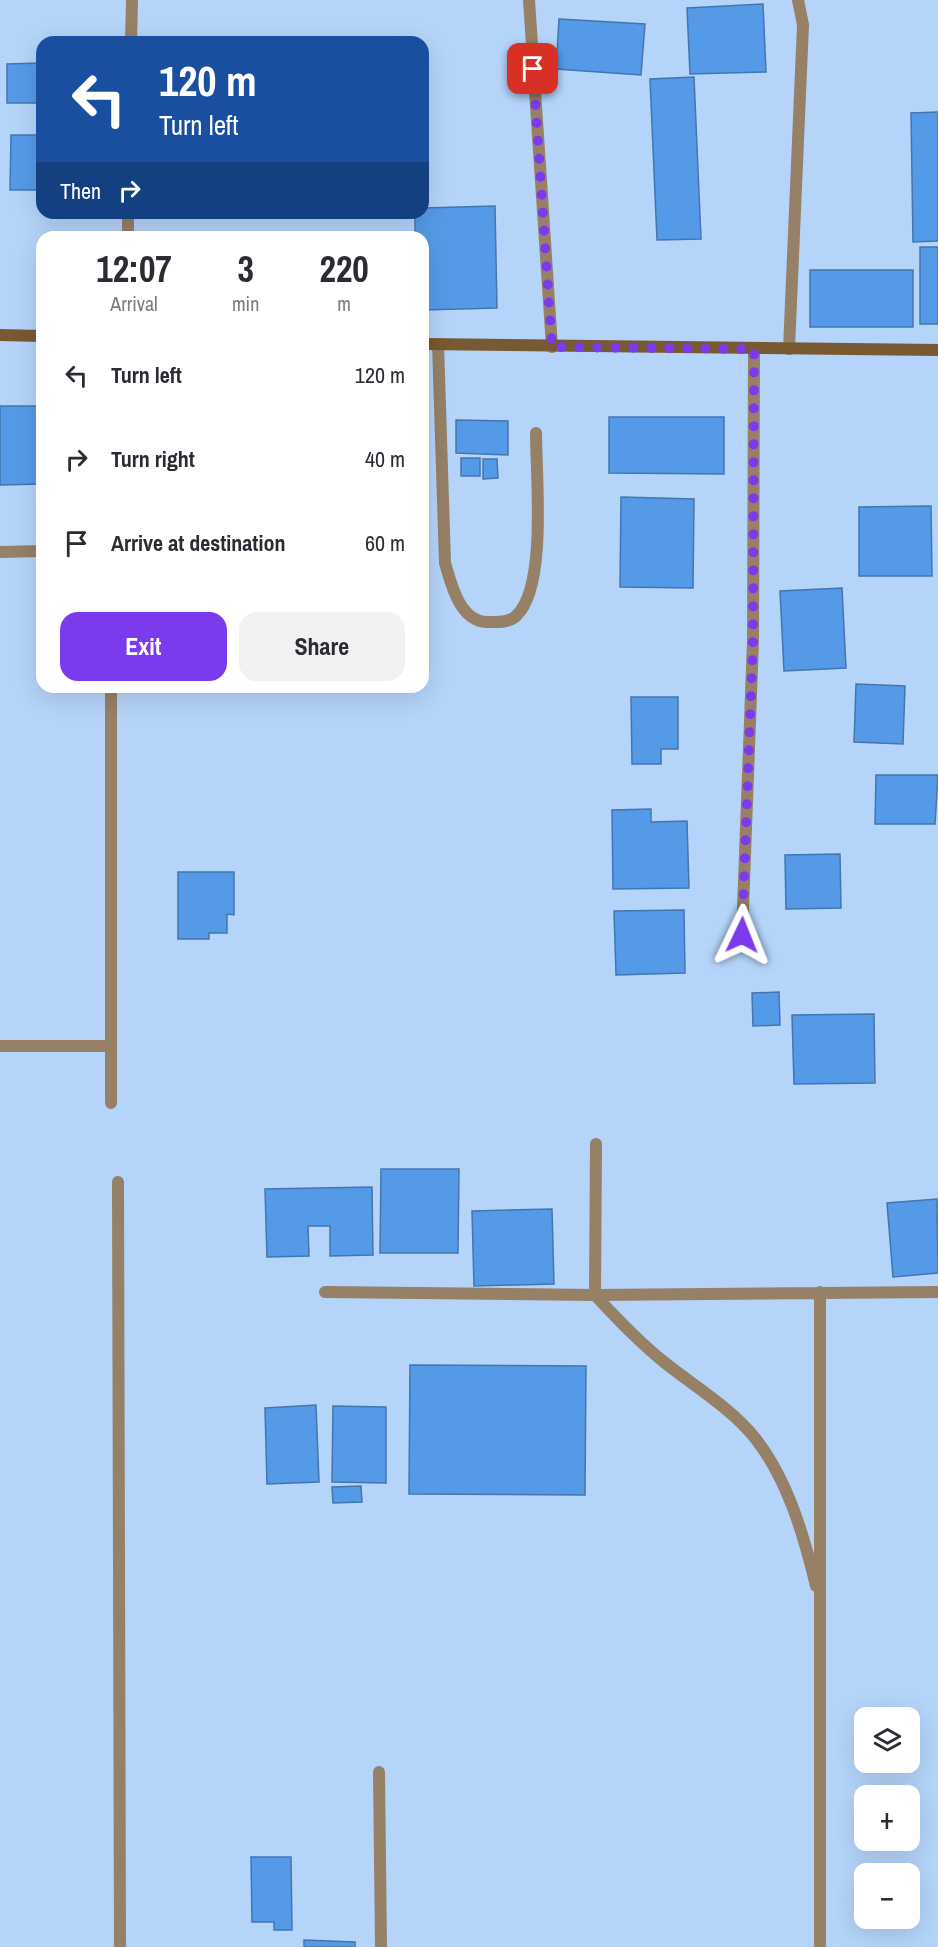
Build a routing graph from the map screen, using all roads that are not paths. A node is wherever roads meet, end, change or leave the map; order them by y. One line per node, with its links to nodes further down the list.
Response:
1 (132, 0): 4 (street)
2 (529, 0): 9 (street)
3 (798, 0): 11 (street)
4 (131, 36)
5 (0, 335): 6 (main road)
6 (36, 336)
7 (429, 344): 8 (main road)
8 (438, 344): 9 (main road); 13 (street)
9 (552, 347): 10 (main road)
10 (754, 349): 11 (main road); 17 (street)
11 (789, 349): 12 (main road)
12 (938, 350)
13 (536, 433)
14 (36, 550): 15 (street)
15 (0, 552)
16 (111, 693): 19 (street)
17 (742, 935)
18 (0, 1046): 19 (street)
19 (111, 1046): 20 (street)
20 (111, 1103)
21 (596, 1144): 26 (street)
22 (118, 1182): 29 (street)
23 (325, 1292): 26 (street)
24 (820, 1292): 25 (street); 26 (street); 27 (street)
25 (938, 1292)
26 (595, 1295): 27 (street)
27 (821, 1608): 31 (street)
28 (379, 1772): 30 (street)
29 (120, 1947)
30 (381, 1947)
31 (820, 1947)

